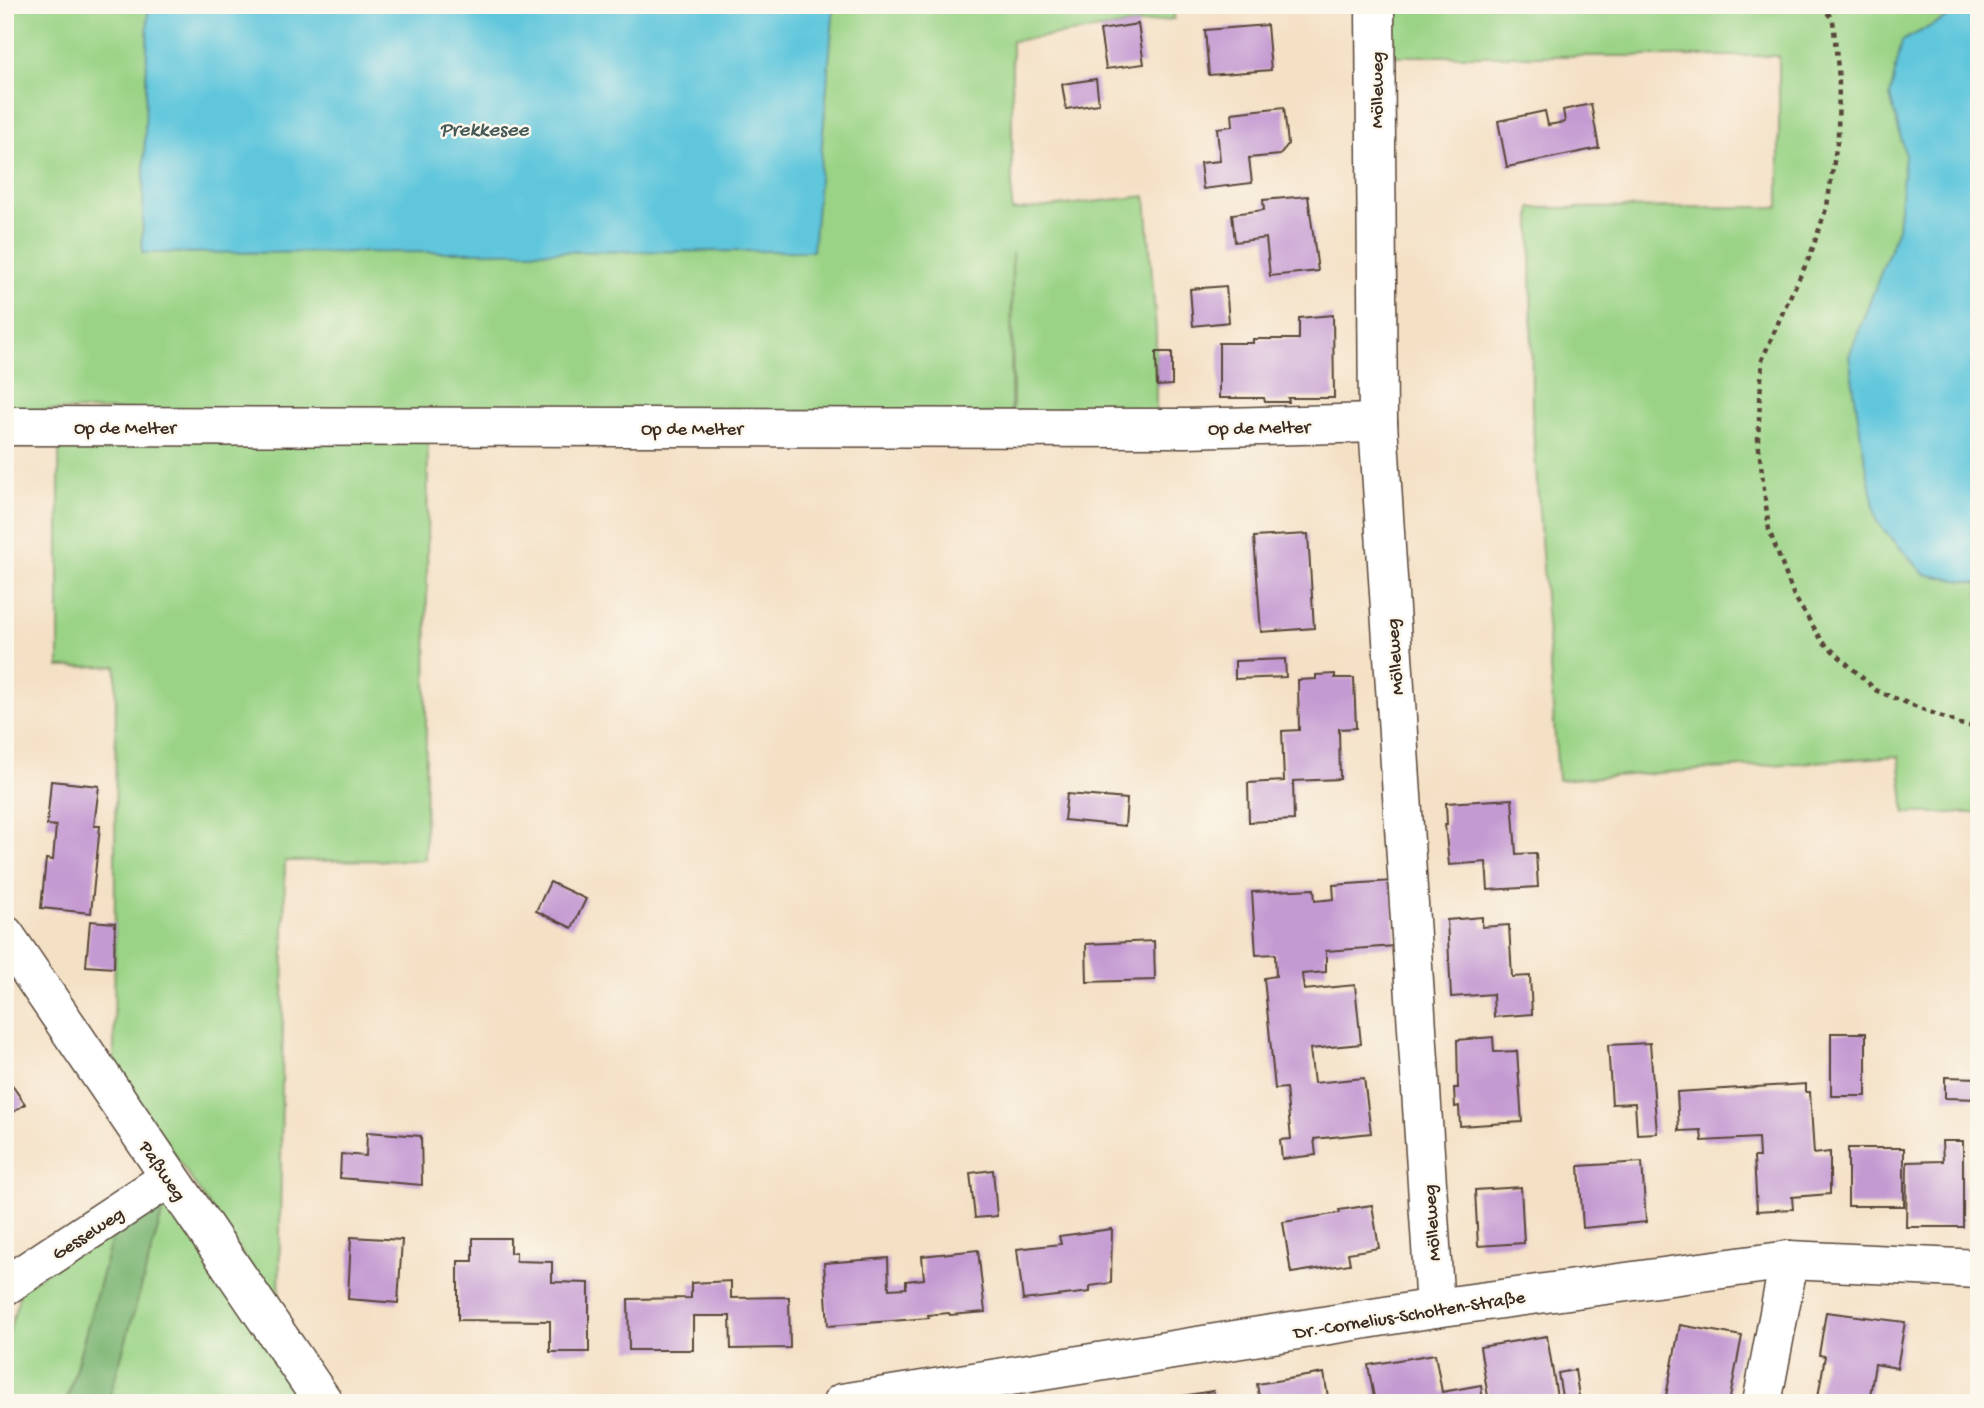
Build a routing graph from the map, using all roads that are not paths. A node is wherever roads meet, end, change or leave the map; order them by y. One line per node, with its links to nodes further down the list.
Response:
1 (1375, 5): 2 (street, Mölleweg)
2 (1378, 424): 3 (street, Op de Melter); 9 (street, Mölleweg)
3 (5, 426)
4 (5, 935): 5 (street, Paßweg)
5 (169, 1178): 8 (street, Gesseweg); 10 (street, Paßweg)
6 (1789, 1260): 7 (street, Dr.-Cornelius-Scholten-Straße); 9 (street, Dr.-Cornelius-Scholten-Straße); 12 (street)
7 (1979, 1269)
8 (5, 1286)
9 (1435, 1308): 11 (street, Dr.-Cornelius-Scholten-Straße)
10 (324, 1403)
11 (842, 1403)
12 (1762, 1403)

